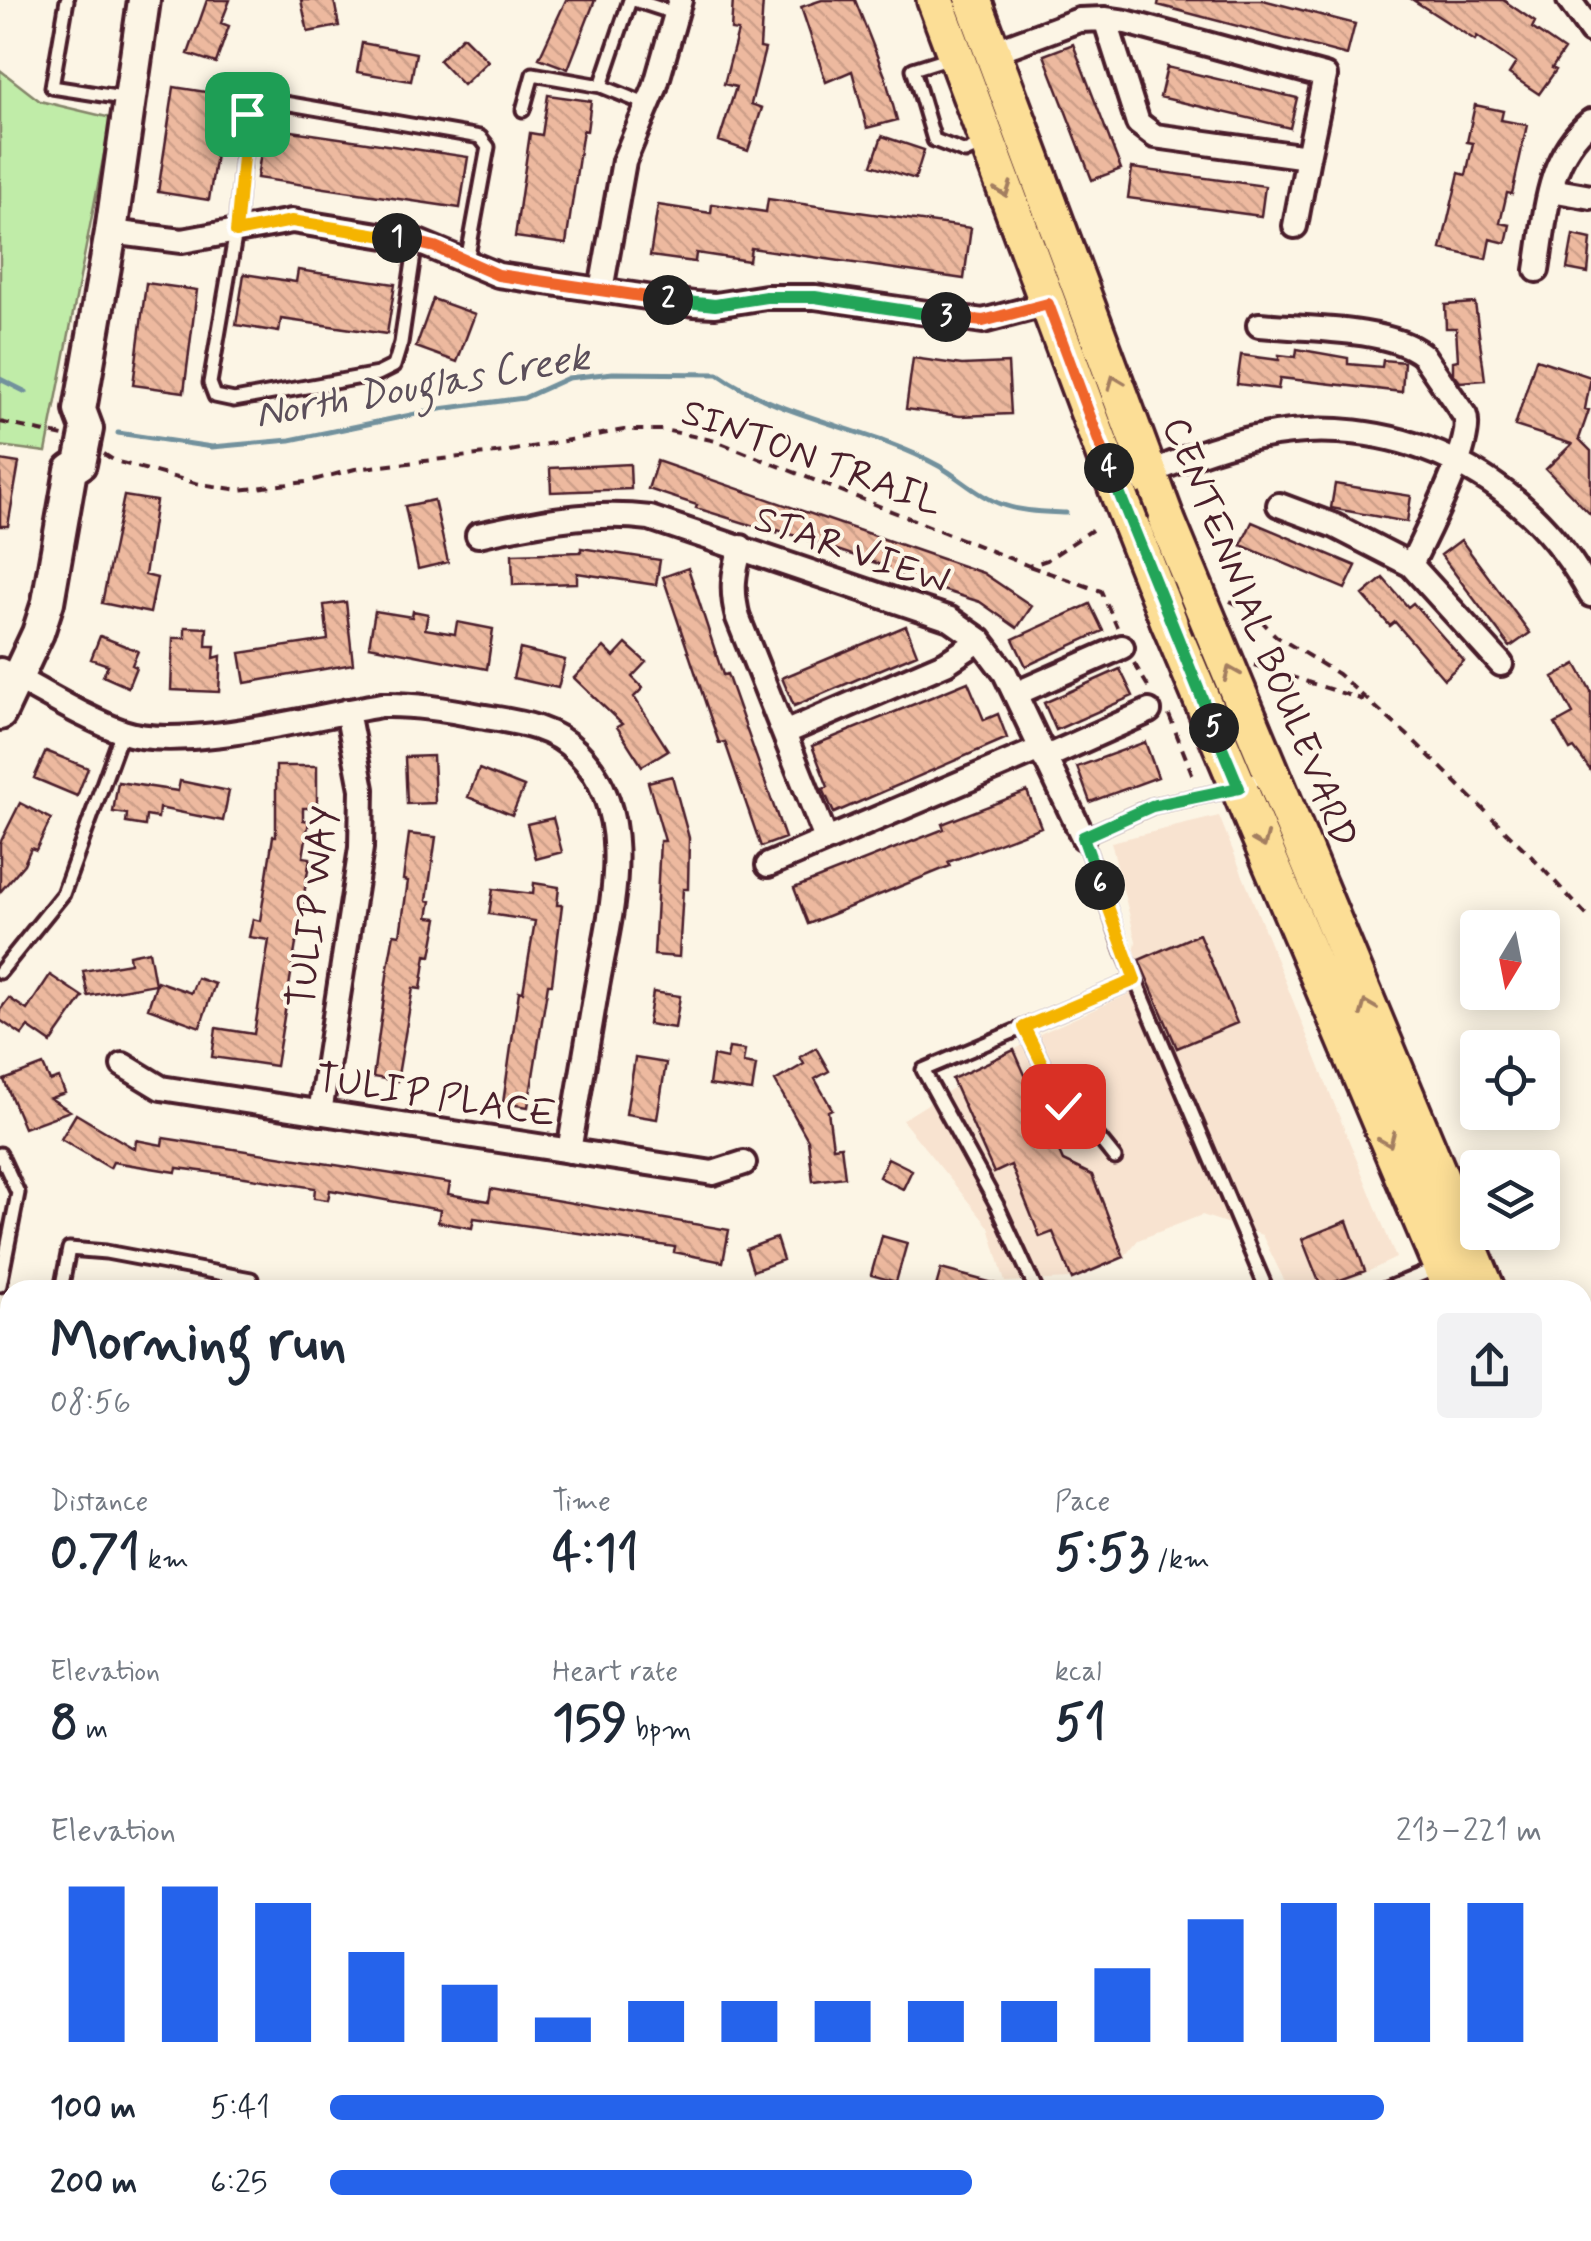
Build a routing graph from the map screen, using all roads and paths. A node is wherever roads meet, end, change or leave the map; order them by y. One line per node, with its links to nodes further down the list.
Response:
1 (66, 0): 13 (lane)
2 (144, 0): 13 (street)
3 (632, 0): 7 (lane); 12 (lane)
4 (934, 0): 11 (main road, CENTENNIAL BOULEVARD)
5 (973, 0): 10 (main road, CENTENNIAL BOULEVARD)
6 (1570, 0): 9 (street)
7 (678, 7): 14 (street)
8 (1105, 19): 10 (street); 18 (street); 18 (street)
9 (1591, 31)
10 (992, 52): 34 (main road, CENTENNIAL BOULEVARD, one-way to 10)
11 (955, 55): 17 (main road, CENTENNIAL BOULEVARD); 17 (lane)
12 (601, 86): 14 (lane); 15 (lane)
13 (130, 100): 22 (street)
14 (648, 104): 27 (street)
15 (523, 110)
16 (1591, 120): 19 (street)
17 (986, 142): 28 (main road, CENTENNIAL BOULEVARD, one-way to 28)
18 (1308, 158): 21 (street)
19 (1550, 190): 20 (street); 26 (street)
20 (1591, 197)
21 (1296, 226)
22 (111, 232): 23 (street); 47 (street)
23 (236, 232): 24 (street); 24 (lane); 25 (lane)
24 (416, 241): 25 (street)
25 (467, 262): 27 (street)
26 (1536, 270)
27 (601, 290): 28 (street)
28 (1048, 304): 35 (main road, CENTENNIAL BOULEVARD)
29 (1260, 325): 33 (street)
30 (0, 422): 31 (path)
31 (60, 434)
32 (94, 448): 37 (path, SINTON TRAIL)
33 (1458, 461): 34 (street); 40 (street); 41 (street)
34 (1149, 473): 35 (street); 42 (main road, CENTENNIAL BOULEVARD, bridge)
35 (1118, 493): 57 (main road, CENTENNIAL BOULEVARD, bridge)
36 (1279, 505): 40 (street)
37 (1092, 530)
38 (478, 535): 39 (street, STAR VIEW)
39 (740, 547): 43 (street, STAR VIEW); 54 (street)
40 (1411, 565): 45 (street)
41 (1591, 595)
42 (1219, 613): 46 (main road, CENTENNIAL BOULEVARD); 49 (path)
43 (980, 640): 48 (street, STAR VIEW); 54 (street)
44 (1122, 648): 48 (street)
45 (1500, 664)
46 (1228, 667): 49 (path); 56 (main road, CENTENNIAL BOULEVARD, one-way to 46)
47 (9, 674): 52 (street); 53 (street)
48 (1015, 694): 55 (street, STAR VIEW)
49 (1368, 702): 61 (path)
50 (347, 711): 53 (street); 66 (street, TULIP WAY); 67 (street)
51 (1149, 711): 55 (street)
52 (0, 714)
53 (122, 732): 62 (lane)
54 (784, 733): 59 (street)
55 (1042, 754): 58 (street, STAR VIEW); 59 (street)
56 (1274, 771): 57 (lane); 77 (main road, CENTENNIAL BOULEVARD, one-way to 56)
57 (1239, 788): 58 (lane); 71 (main road, CENTENNIAL BOULEVARD, one-way to 71)
58 (1083, 837): 63 (lane)
59 (826, 839): 60 (street)
60 (768, 864)
61 (1591, 920)
62 (0, 972)
63 (1135, 980): 64 (lane); 76 (lane)
64 (1024, 1027): 69 (lane); 75 (lane)
65 (123, 1066): 66 (street, TULIP PLACE)
66 (320, 1113): 67 (street, TULIP PLACE)
67 (569, 1151): 70 (street, TULIP PLACE)
68 (0, 1154): 72 (lane)
69 (1114, 1158)
70 (744, 1162)
71 (1446, 1278)
72 (1, 1280)
73 (63, 1280): 74 (lane)
74 (251, 1280)
75 (1031, 1280)
76 (1263, 1280)
77 (1482, 1280)

